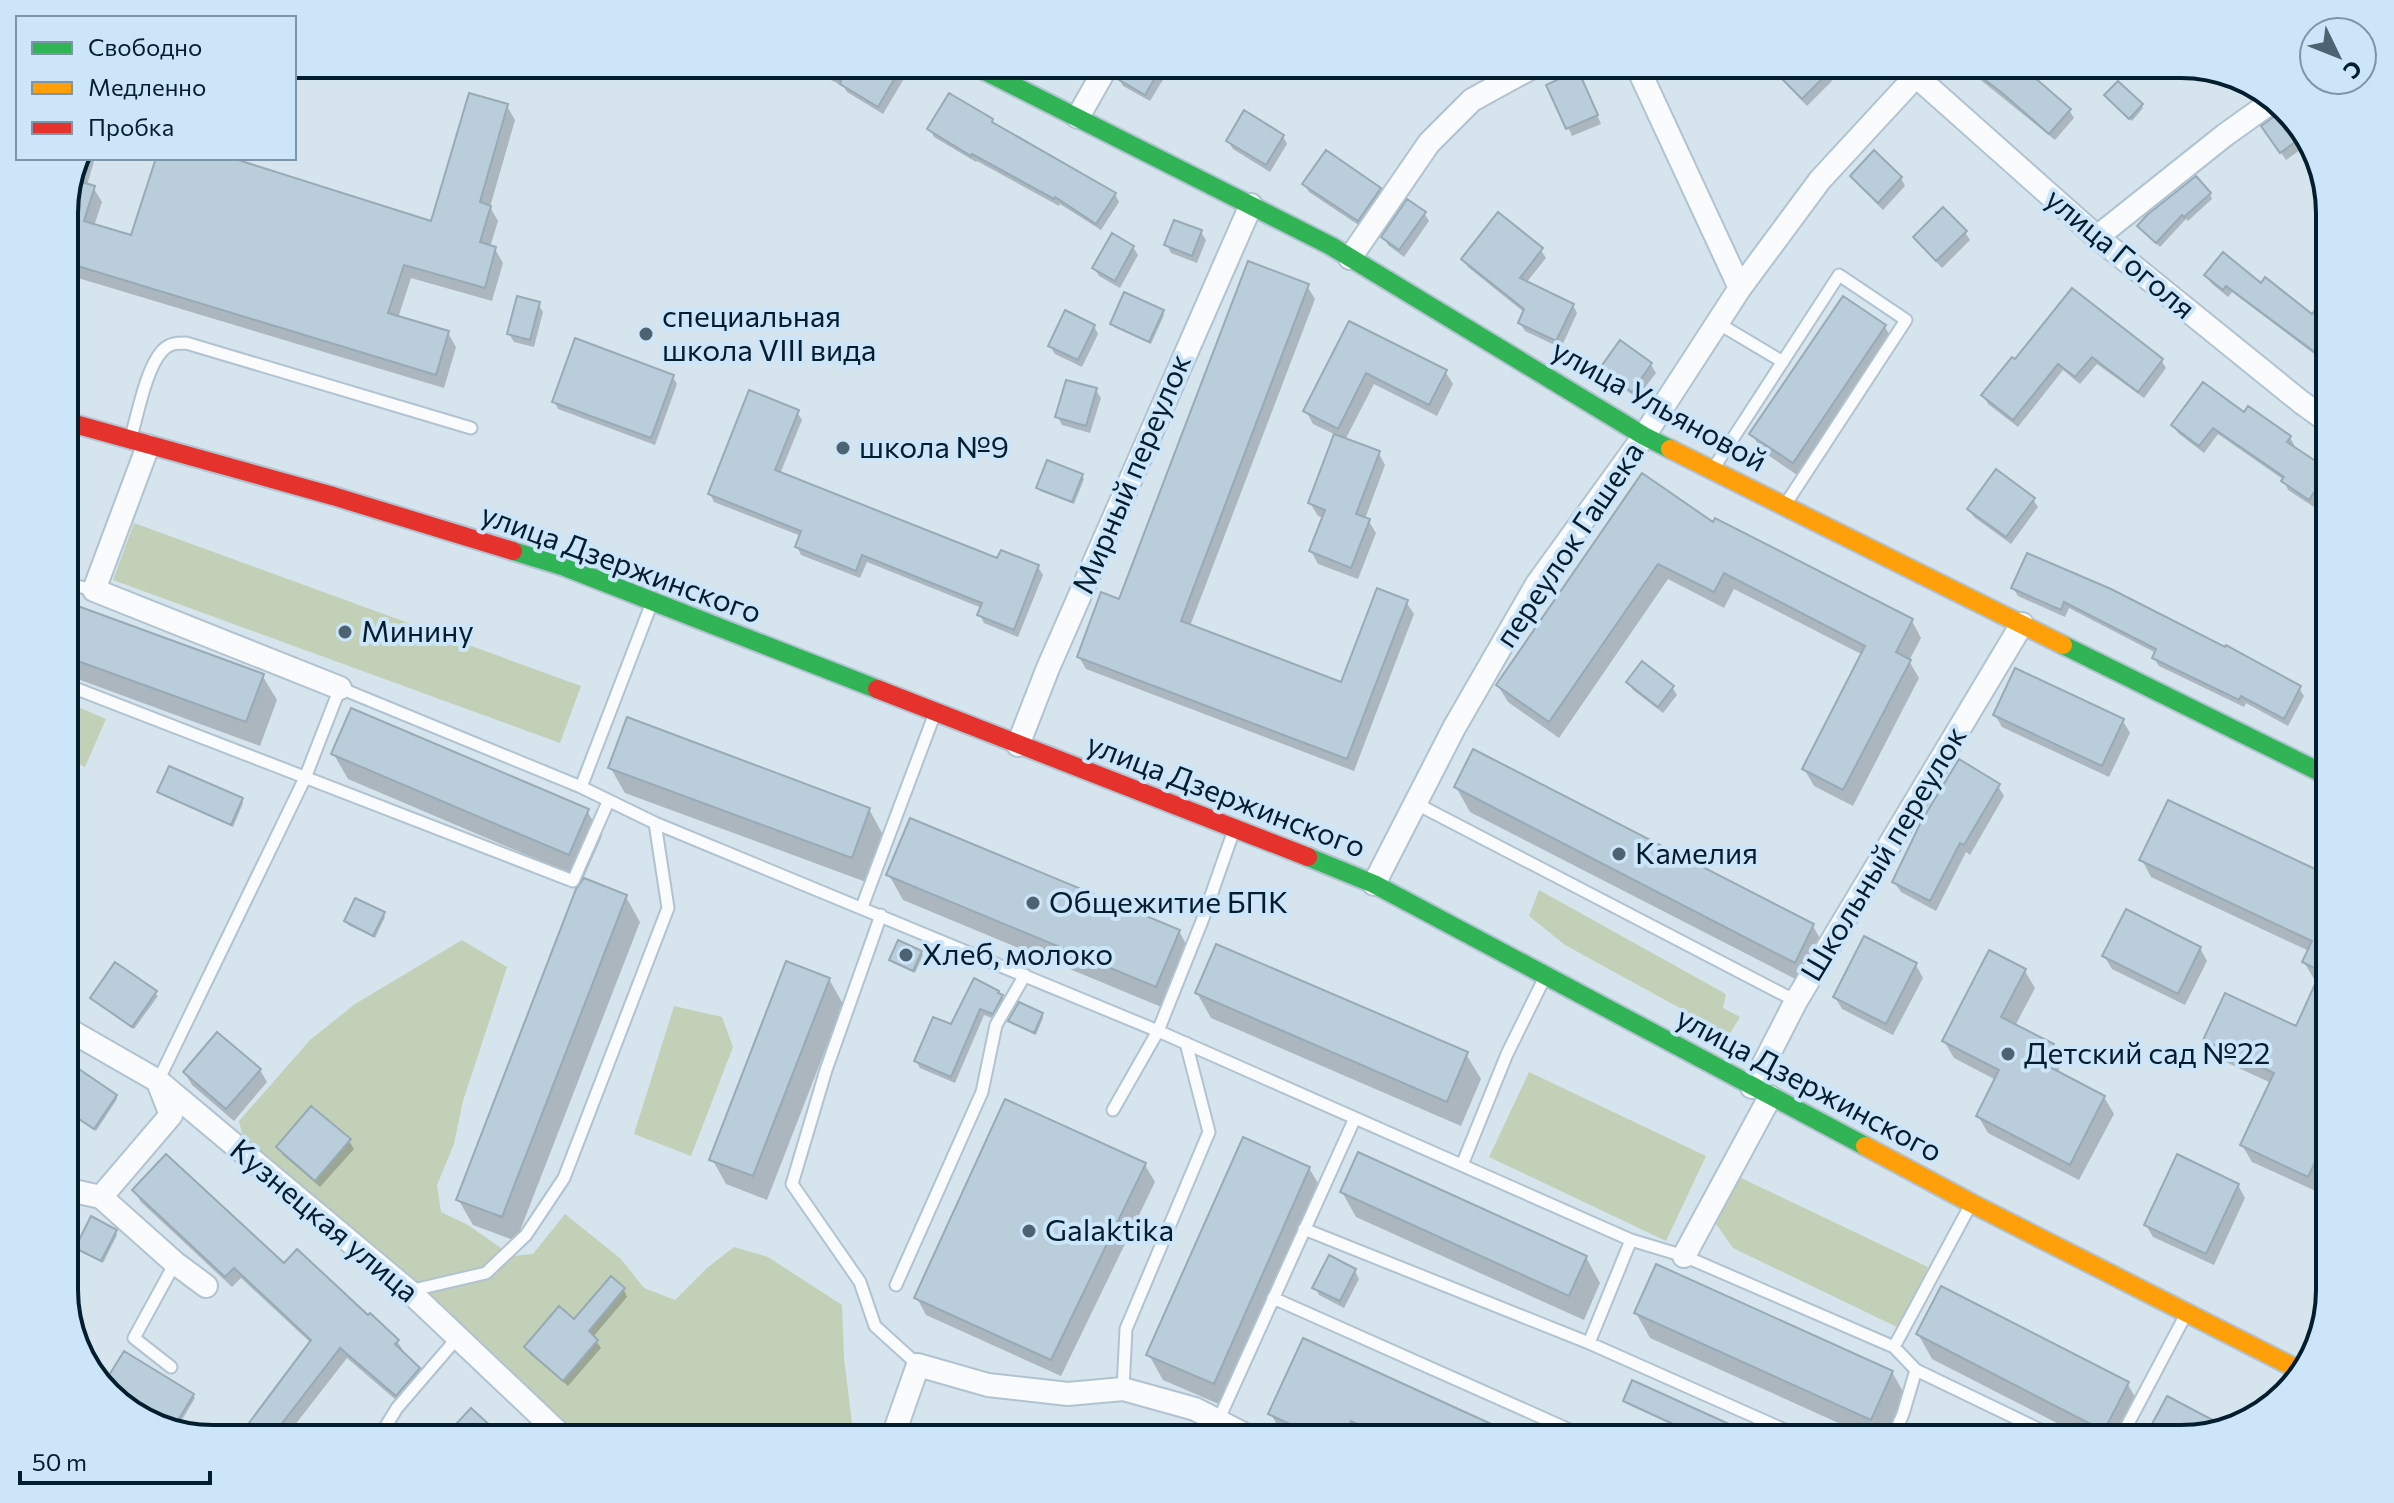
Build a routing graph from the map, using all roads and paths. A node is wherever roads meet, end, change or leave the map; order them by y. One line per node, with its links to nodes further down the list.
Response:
1 (999, 78): 8 (main road, улица Ульяновой)
2 (1100, 78): 8 (street)
3 (1512, 78): 11 (street)
4 (1642, 78): 12 (street)
5 (1914, 78): 12 (street, переулок Гашека)
6 (1929, 78): 10 (street, улица Гоголя)
7 (2264, 107): 10 (street)
8 (1078, 117): 9 (main road, улица Ульяновой)
9 (1251, 205): 11 (main road, улица Ульяновой); 29 (street, Мирный переулок)
10 (2097, 237): 15 (street, улица Гоголя)
11 (1350, 258): 18 (main road, улица Ульяновой)
12 (1740, 288): 13 (street, переулок Гашека)
13 (1716, 322): 14 (lane); 18 (street, переулок Гашека)
14 (1783, 362): 20 (lane); 21 (lane)
15 (2316, 412)
16 (78, 425): 19 (main road, улица Дзержинского)
17 (471, 428): 19 (lane)
18 (1644, 436): 20 (main road, улица Ульяновой); 34 (street, переулок Гашека)
19 (139, 443): 23 (street); 24 (main road, улица Дзержинского)
20 (1713, 470): 21 (main road, улица Ульяновой)
21 (1784, 506): 25 (main road, улица Ульяновой)
22 (78, 586): 23 (lane)
23 (94, 590): 26 (street)
24 (653, 601): 28 (main road, улица Дзержинского); 32 (lane)
25 (2022, 624): 30 (main road, улица Ульяновой); 42 (street, Школьный переулок)
26 (340, 688): 31 (lane); 32 (lane)
27 (78, 689): 31 (lane)
28 (935, 712): 29 (main road, улица Дзержинского); 38 (lane)
29 (1018, 745): 36 (main road, улица Дзержинского)
30 (2316, 770)
31 (305, 778): 33 (lane); 46 (lane)
32 (581, 787): 33 (lane)
33 (608, 802): 35 (lane)
34 (1415, 803): 37 (street, переулок Гашека); 42 (lane)
35 (655, 823): 38 (lane); 60 (lane)
36 (1235, 828): 37 (main road, улица Дзержинского); 43 (lane)
37 (1374, 884): 41 (main road, улица Дзержинского)
38 (862, 907): 39 (lane)
39 (881, 915): 40 (lane); 66 (lane)
40 (1025, 975): 43 (lane); 58 (lane)
41 (1545, 977): 47 (main road, улица Дзержинского); 50 (lane)
42 (1796, 1001): 47 (street, Школьный переулок)
43 (1158, 1031): 45 (lane); 48 (lane)
44 (78, 1035): 46 (street, Кузнецкая улица)
45 (1186, 1043): 49 (lane); 70 (lane)
46 (158, 1081): 52 (street); 60 (street, Кузнецкая улица)
47 (1761, 1092): 53 (main road, улица Дзержинского); 56 (street, Школьный переулок)
48 (1113, 1110)
49 (1355, 1118): 50 (lane); 54 (lane)
50 (1462, 1165): 55 (lane)
51 (78, 1192): 52 (street)
52 (101, 1197): 57 (street)
53 (1971, 1203): 62 (main road, улица Дзержинского); 65 (lane)
54 (1304, 1229): 61 (lane); 64 (lane)
55 (1631, 1240): 56 (lane); 64 (lane)
56 (1684, 1256): 65 (lane)
57 (175, 1263): 59 (street); 67 (lane)
58 (896, 1285)
59 (206, 1286)
60 (409, 1291): 63 (street, Кузнецкая улица)
61 (1273, 1298): 75 (lane); 76 (lane)
62 (2186, 1314): 68 (main road, улица Дзержинского); 80 (lane)
63 (458, 1337): 71 (lane); 72 (street, Кузнецкая улица)
64 (1589, 1343): 77 (lane)
65 (1894, 1347): 69 (lane)
66 (918, 1365): 70 (street); 73 (street)
67 (171, 1367)
68 (2292, 1367)
69 (1916, 1370): 78 (lane); 79 (lane)
70 (1123, 1389): 74 (street)
71 (387, 1425)
72 (550, 1425)
73 (897, 1425)
74 (1221, 1425)
75 (1235, 1425)
76 (1559, 1425)
77 (1774, 1425)
78 (1898, 1425)
79 (2030, 1425)
80 (2127, 1425)

